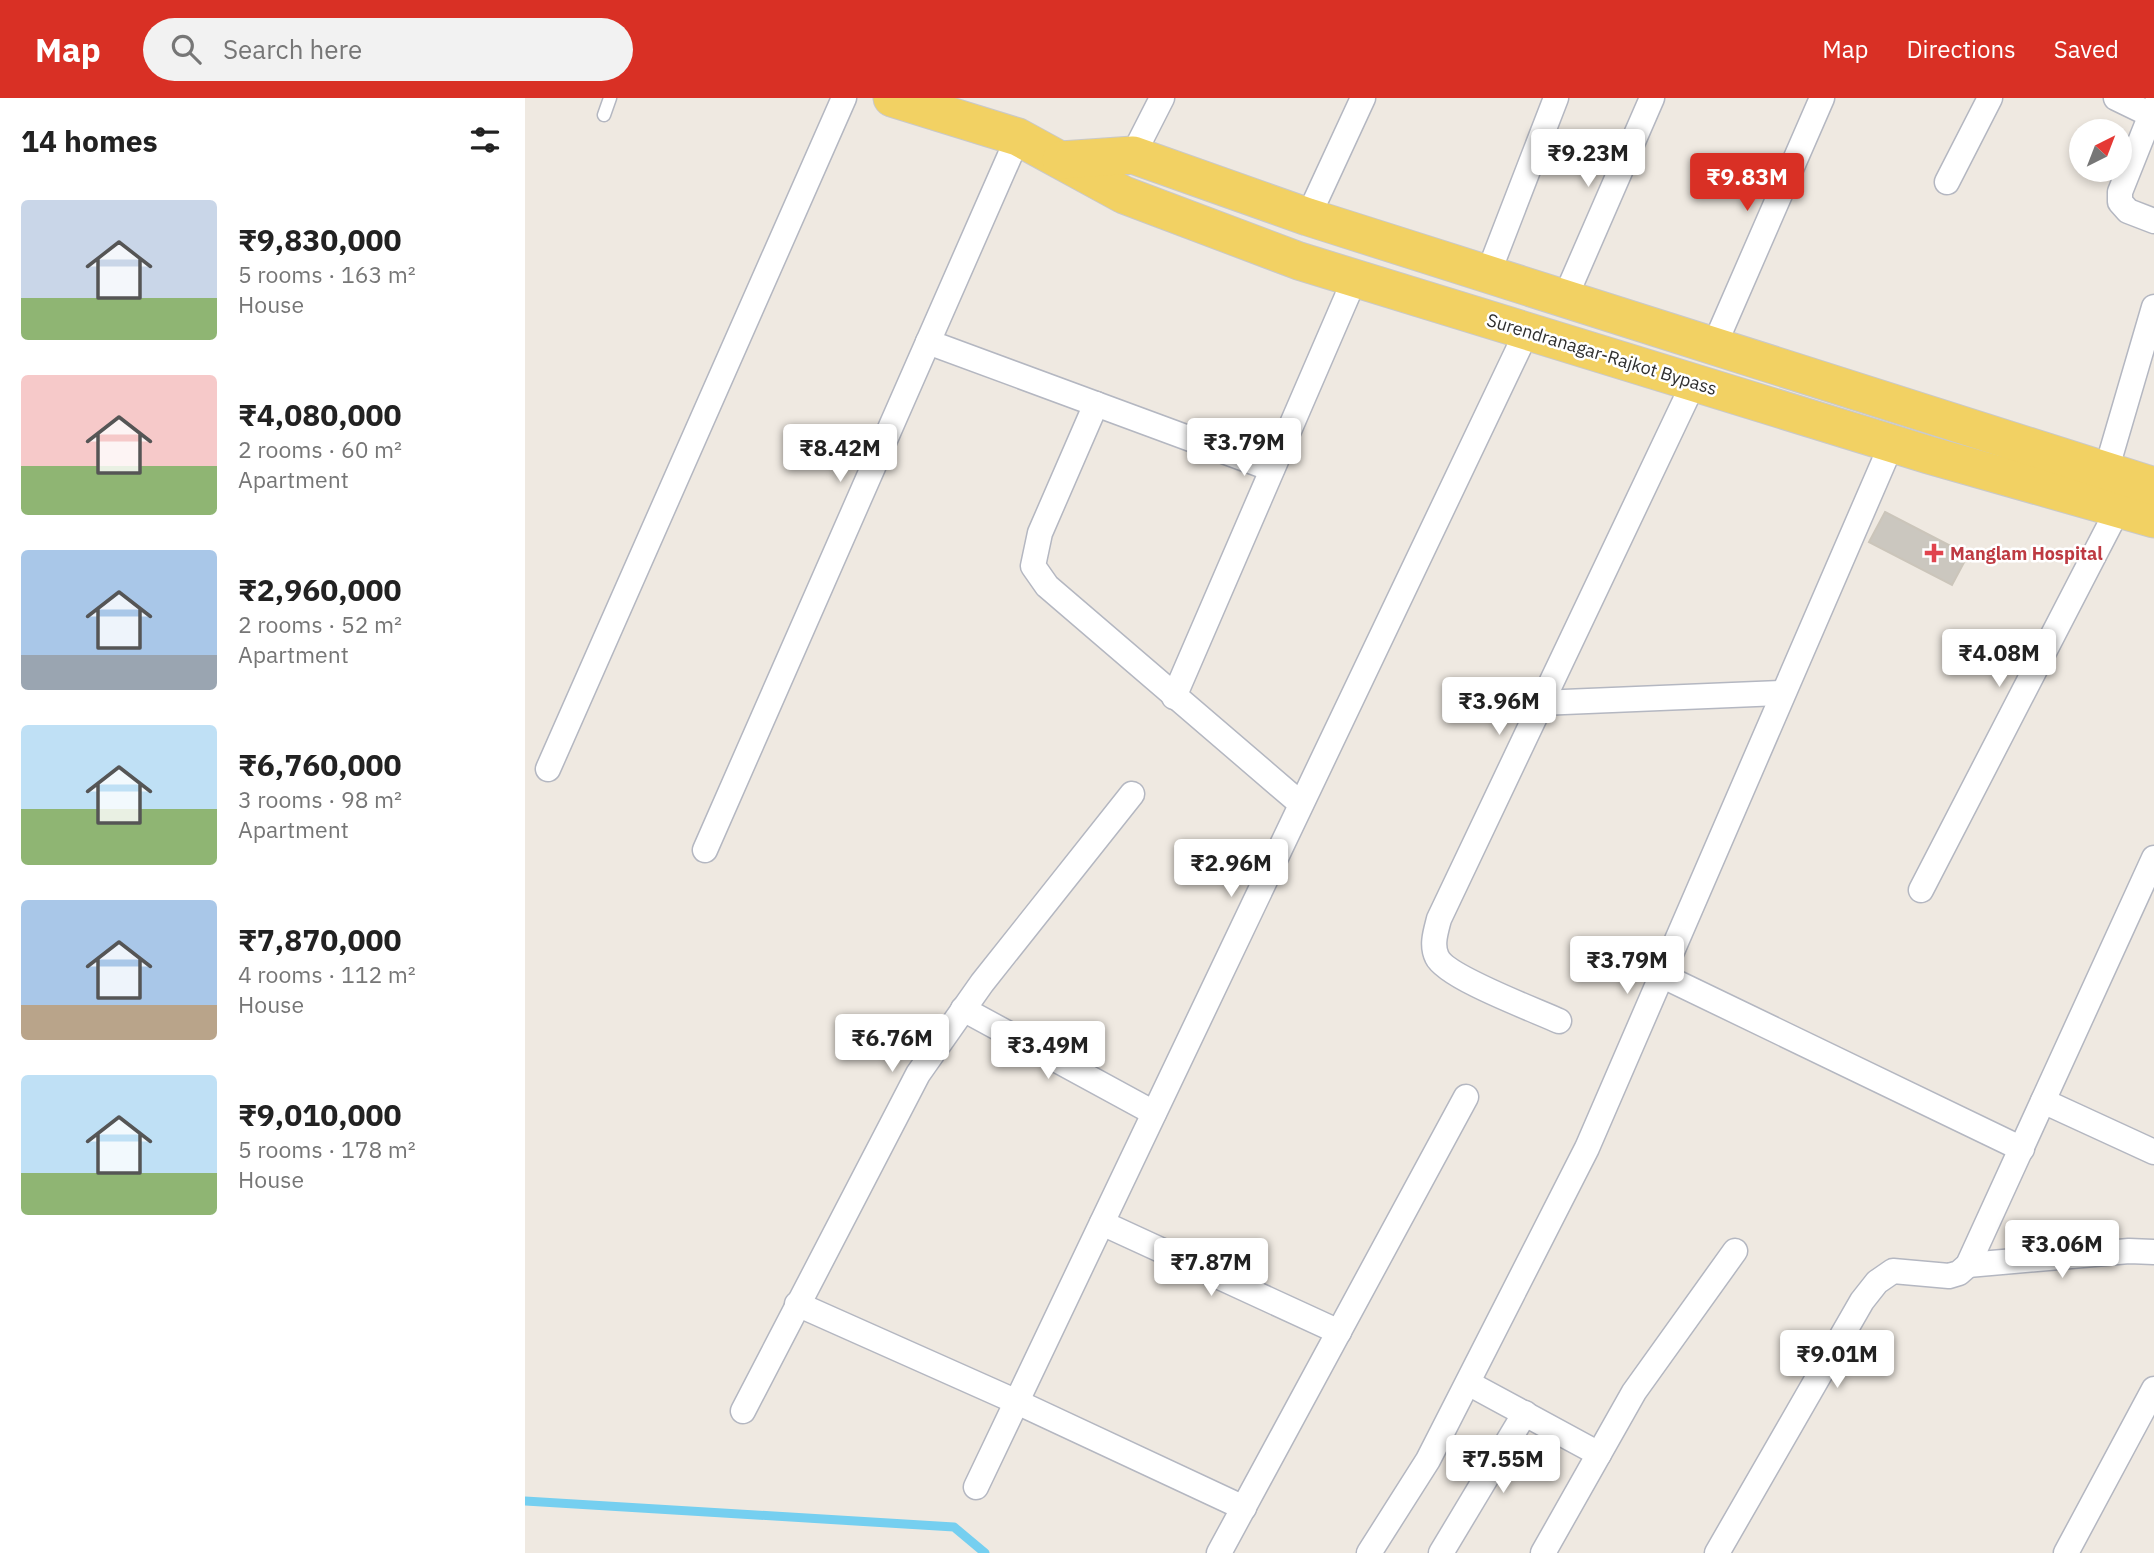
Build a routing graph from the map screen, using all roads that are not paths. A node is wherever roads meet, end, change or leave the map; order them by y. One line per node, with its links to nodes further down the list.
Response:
1 (610, 98): 12 (lane)
2 (844, 98): 37 (street)
3 (892, 98): 13 (main road, Surendranagar-Rajkot Bypass)
4 (1162, 98): 14 (street)
5 (1363, 98): 17 (street)
6 (1556, 98): 19 (street)
7 (1652, 98): 21 (street)
8 (1822, 98): 25 (street)
9 (1990, 98): 16 (street)
10 (2116, 98): 11 (street)
11 (2153, 111): 18 (street)
12 (604, 114)
13 (1018, 137): 15 (main road, Surendranagar-Rajkot Bypass); 24 (street)
14 (1133, 155): 15 (main road); 17 (main road)
15 (1061, 160): 20 (main road, Surendranagar-Rajkot Bypass)
16 (1947, 182)
17 (1308, 217): 19 (main road)
18 (2154, 221)
19 (1488, 274): 21 (main road)
20 (1355, 278): 23 (main road, Surendranagar-Rajkot Bypass); 29 (street)
21 (1565, 299): 25 (main road)
22 (2154, 307): 30 (street)
23 (1527, 331): 26 (main road, Surendranagar-Rajkot Bypass); 39 (street)
24 (928, 342): 27 (street); 40 (street)
25 (1714, 346): 30 (main road)
26 (1694, 382): 28 (main road, Surendranagar-Rajkot Bypass); 36 (street)
27 (1096, 404): 29 (street); 35 (street)
28 (1892, 443): 32 (main road, Surendranagar-Rajkot Bypass); 34 (street)
29 (1272, 470): 35 (street)
30 (2106, 471): 31 (main road)
31 (2154, 486)
32 (2117, 509): 33 (main road, Surendranagar-Rajkot Bypass); 42 (street)
33 (2154, 519)
34 (1782, 693): 36 (street); 43 (street)
35 (1174, 697): 39 (street)
36 (1540, 703): 45 (street)
37 (548, 769)
38 (1132, 794): 44 (street)
39 (1301, 804): 48 (street)
40 (705, 850)
41 (2154, 858): 47 (street)
42 (1921, 890)
43 (1661, 975): 49 (street); 57 (street)
44 (963, 1009): 48 (street); 55 (street)
45 (1559, 1021)
46 (1466, 1097): 56 (street)
47 (2043, 1101): 49 (street); 50 (street)
48 (1154, 1113): 51 (street)
49 (2022, 1149): 54 (street)
50 (2154, 1152)
51 (1102, 1223): 56 (street); 59 (street)
52 (1735, 1251): 62 (street)
53 (2154, 1252): 54 (street)
54 (1968, 1265): 69 (street)
55 (797, 1304): 59 (street); 60 (street)
56 (1339, 1332): 64 (street)
57 (1468, 1382): 61 (street); 66 (street)
58 (2154, 1389): 70 (street)
59 (1017, 1402): 63 (street); 64 (street)
60 (743, 1411)
61 (1525, 1413): 62 (street); 67 (street)
62 (1599, 1454): 68 (street)
63 (976, 1488)
64 (1244, 1508): 65 (street)
65 (1219, 1553)
66 (1369, 1553)
67 (1441, 1553)
68 (1543, 1553)
69 (1717, 1553)
70 (2066, 1553)

